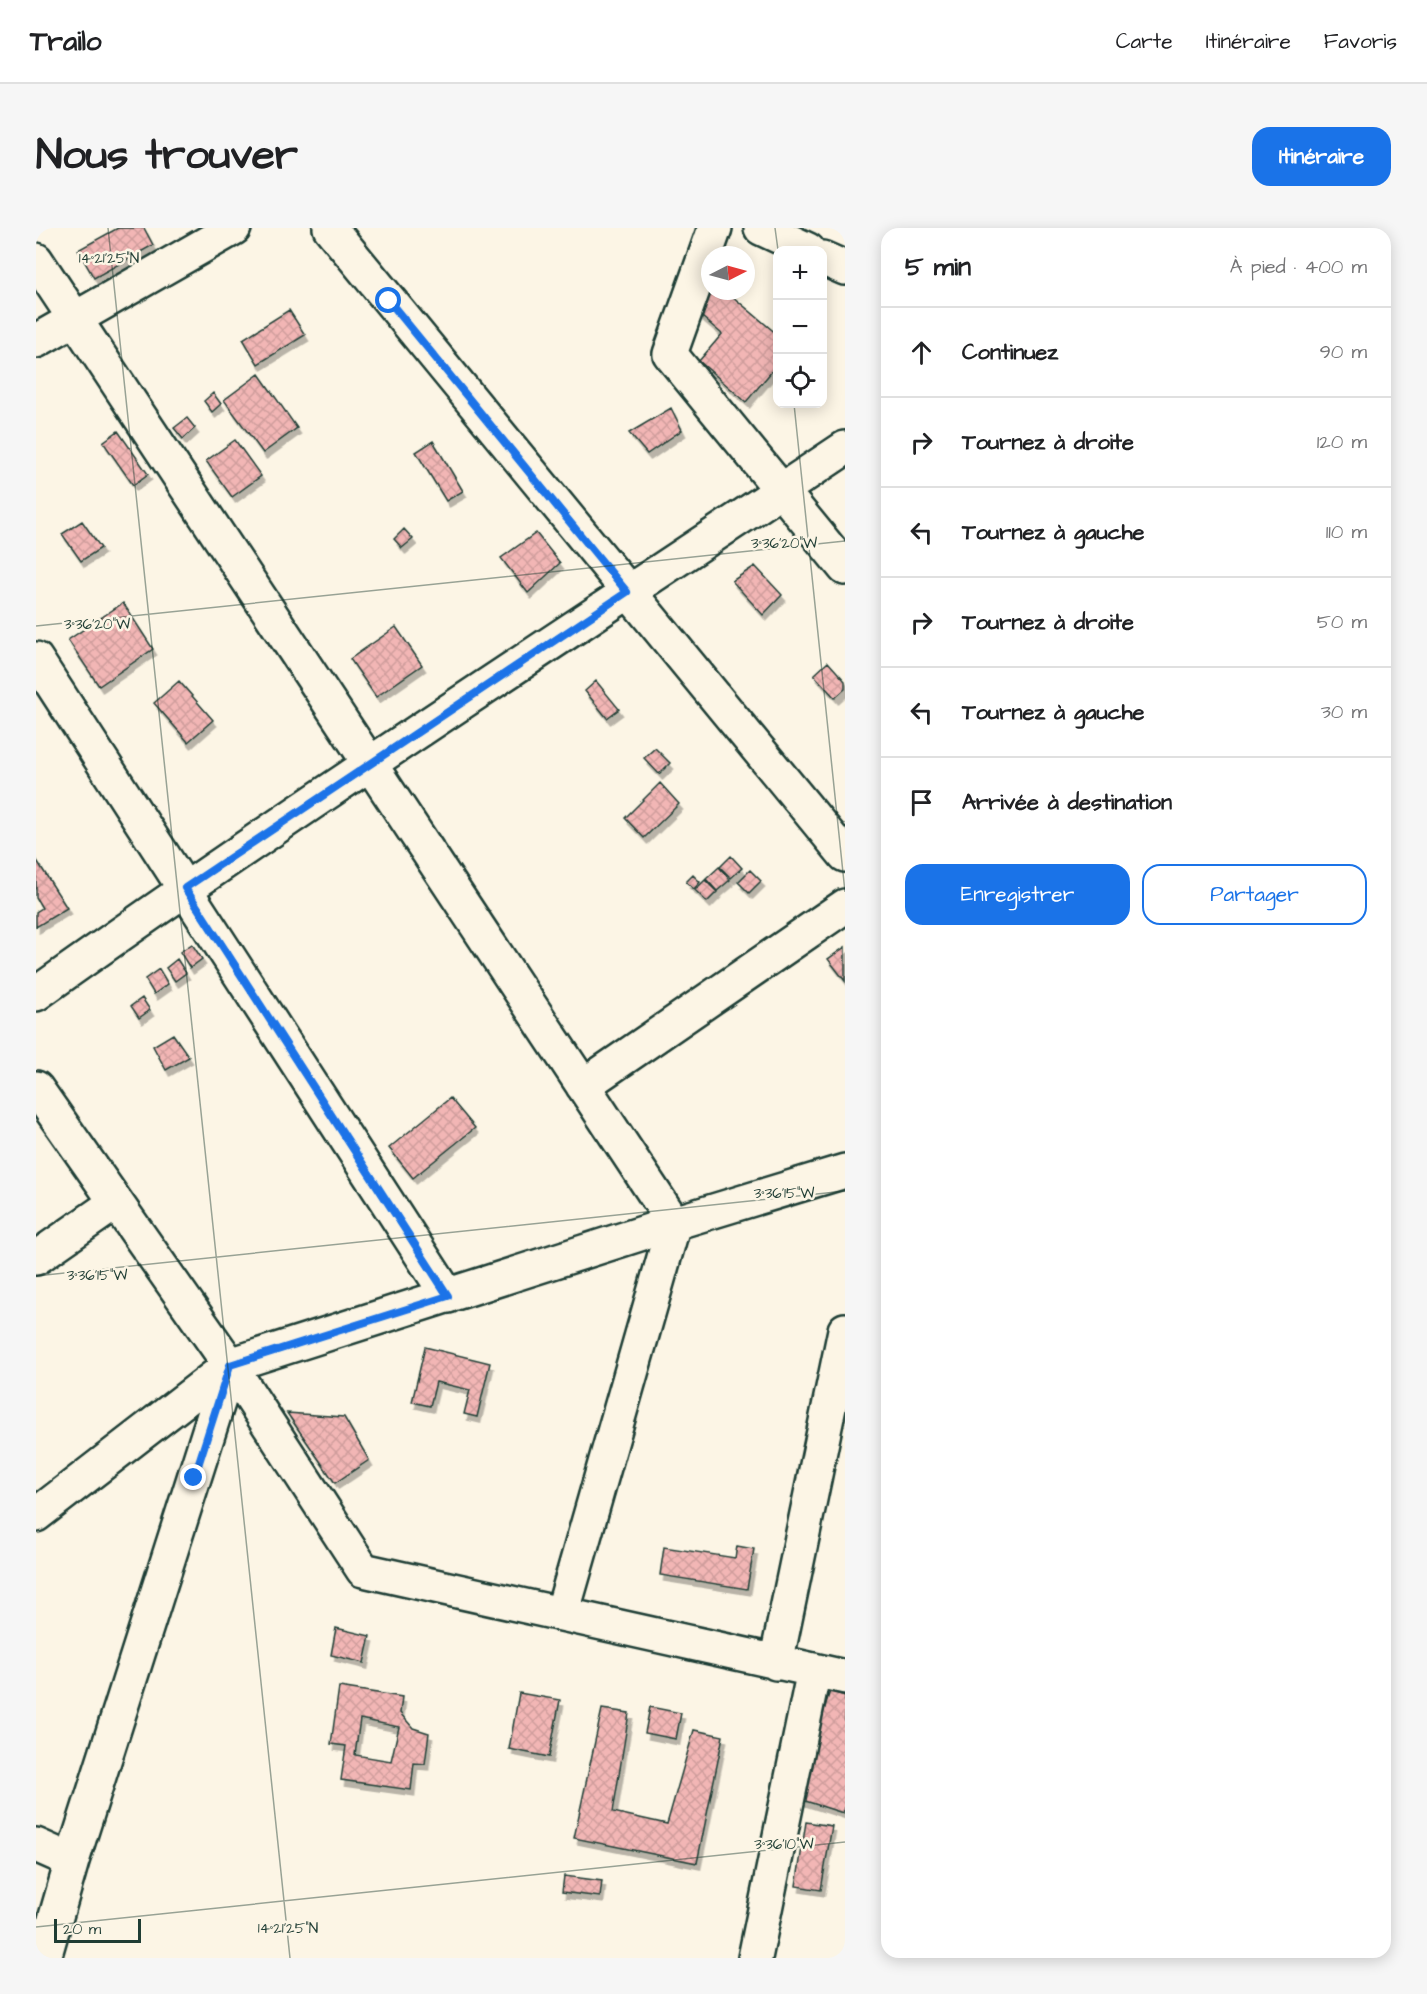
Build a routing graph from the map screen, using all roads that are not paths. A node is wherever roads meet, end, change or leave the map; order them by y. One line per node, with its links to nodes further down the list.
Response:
1 (234, 228): 9 (street)
2 (330, 228): 14 (street)
3 (715, 228): 12 (street)
4 (761, 228): 5 (street)
5 (799, 246)
6 (36, 260): 9 (street)
7 (827, 260): 8 (street)
8 (845, 268)
9 (75, 318): 10 (street); 16 (street)
10 (36, 340)
11 (845, 448): 12 (street)
12 (781, 491): 13 (street); 14 (street)
13 (845, 568)
14 (627, 592): 16 (street); 17 (street)
15 (36, 659): 18 (street)
16 (370, 764): 18 (street); 21 (street)
17 (845, 855)
18 (185, 888): 20 (street); 27 (street)
19 (845, 906): 21 (street)
20 (36, 994)
21 (583, 1086): 25 (street)
22 (36, 1088): 24 (street)
23 (845, 1171): 25 (street)
24 (115, 1203): 26 (street); 29 (street)
25 (674, 1223): 27 (street); 31 (street)
26 (36, 1258)
27 (448, 1296): 29 (street)
28 (845, 1330): 32 (street)
29 (230, 1365): 30 (street); 31 (street); 35 (street)
30 (36, 1515)
31 (562, 1614): 32 (street)
32 (776, 1663): 33 (street)
33 (829, 1674): 37 (street)
34 (36, 1845): 35 (street)
35 (72, 1861): 36 (street)
36 (44, 1958)
37 (755, 1958)

